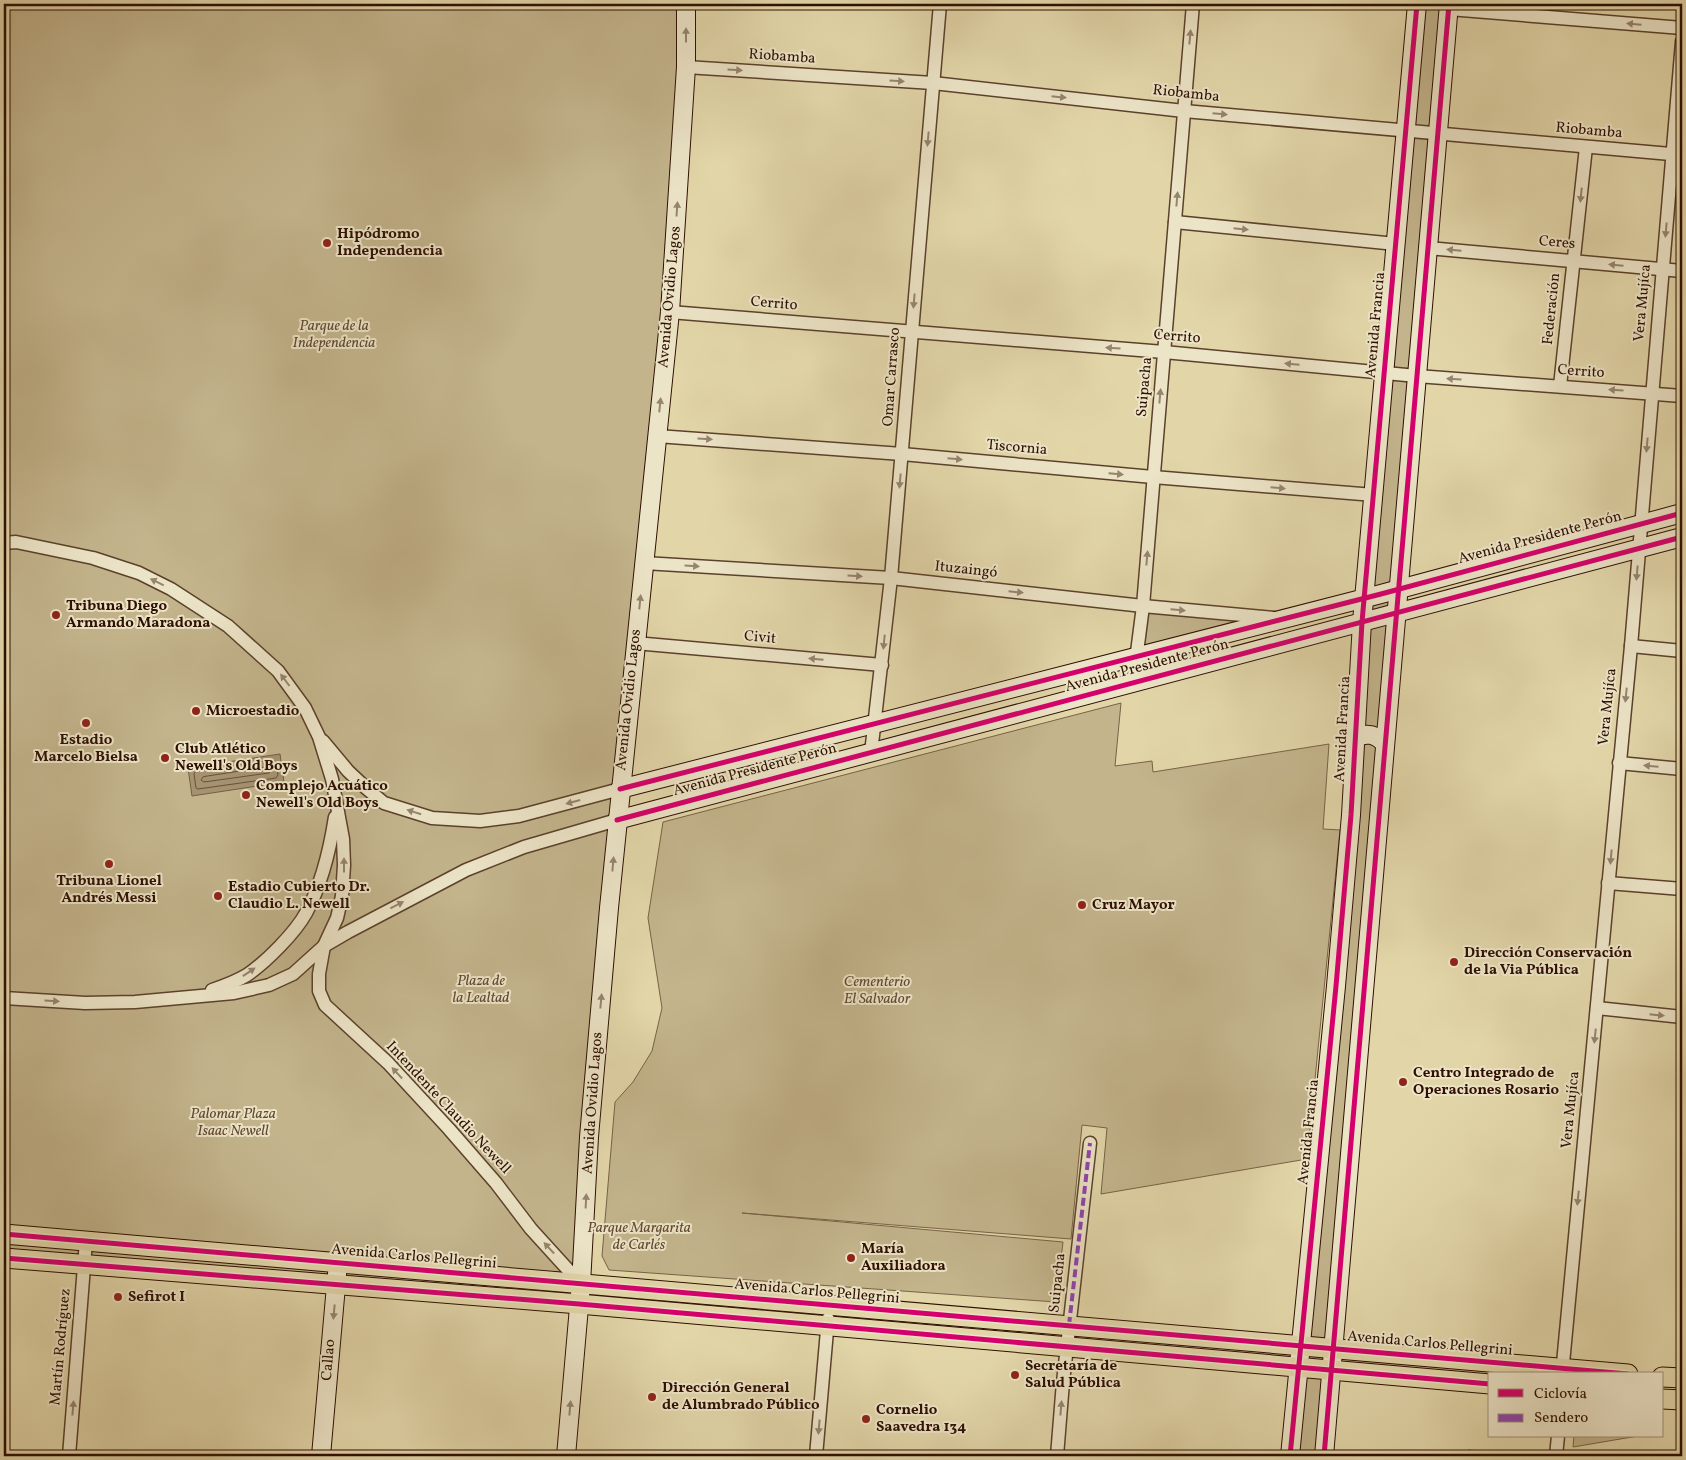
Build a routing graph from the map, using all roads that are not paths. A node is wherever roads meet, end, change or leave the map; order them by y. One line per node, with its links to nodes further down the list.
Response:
1 (686, 4): 8 (main road, Avenida Ovidio Lagos, one-way to 1)
2 (940, 4): 9 (street, Omar Carrasco)
3 (1193, 4): 10 (street, Suipacha, one-way to 3)
4 (1417, 4): 11 (main road, Avenida Francia)
5 (1449, 6): 6 (street, one-way to 5); 12 (main road)
6 (1682, 28)
7 (1682, 42): 14 (street, Vera Mujíca)
8 (686, 67): 9 (street, Riobamba, one-way to 9); 21 (main road, Avenida Ovidio Lagos, one-way to 8)
9 (933, 83): 10 (street, Riobamba, one-way to 10); 22 (street, Omar Carrasco, one-way to 22)
10 (1184, 111): 11 (street, Riobamba, one-way to 11); 15 (street, Suipacha, one-way to 10)
11 (1406, 131): 12 (street, Riobamba); 16 (main road, Avenida Francia)
12 (1438, 134): 13 (street, Riobamba); 17 (main road)
13 (1586, 147): 14 (street, Riobamba); 18 (street, Federación, one-way to 18)
14 (1677, 155): 19 (street, Vera Mujíca, one-way to 19)
15 (1175, 222): 16 (street, one-way to 16); 23 (street, Suipacha)
16 (1396, 244): 24 (main road, Avenida Francia)
17 (1428, 248): 18 (street, Ceres, one-way to 17); 25 (main road)
18 (1574, 261): 19 (street, Ceres, one-way to 18); 26 (street, Federación)
19 (1662, 269): 20 (street, Ceres); 27 (street, Vera Mujíca)
20 (1682, 271)
21 (670, 312): 22 (street, Cerrito); 29 (main road, Avenida Ovidio Lagos, one-way to 21)
22 (912, 332): 23 (street, Cerrito, one-way to 22); 30 (street, Omar Carrasco)
23 (1164, 352): 24 (street, Cerrito, one-way to 23); 31 (street, Suipacha, one-way to 23)
24 (1384, 373): 25 (street, Cerrito); 32 (main road, Avenida Francia)
25 (1417, 376): 26 (street, Cerrito, one-way to 25); 41 (main road)
26 (1560, 386): 27 (street, Cerrito, one-way to 26)
27 (1651, 393): 28 (street, Cerrito); 34 (street, Vera Mujíca, one-way to 34)
28 (1682, 396)
29 (657, 436): 30 (street, Tiscornia, one-way to 30); 39 (main road, Avenida Ovidio Lagos)
30 (902, 454): 31 (street, Tiscornia, one-way to 31); 40 (street, Omar Carrasco, one-way to 40)
31 (1153, 478): 32 (street, Tiscornia, one-way to 32); 43 (street, Suipacha, one-way to 31)
32 (1374, 496): 42 (main road, Avenida Francia)
33 (1682, 513): 34 (main road, Avenida Presidente Perón)
34 (1641, 524): 38 (street, Vera Mujíca); 41 (main road, Avenida Presidente Perón)
35 (4, 535): 37 (street)
36 (1682, 537): 38 (main road, Avenida Presidente Perón)
37 (10, 542): 54 (street, one-way to 37)
38 (1639, 548): 44 (main road, Avenida Presidente Perón); 48 (street, Vera Mujíca, one-way to 48)
39 (644, 563): 40 (street, Ituzaingó, one-way to 40); 47 (main road, Avenida Ovidio Lagos, one-way to 39)
40 (891, 578): 43 (street, Ituzaingó, one-way to 43); 51 (street, Omar Carrasco, one-way to 51)
41 (1398, 589): 42 (main road, Avenida Presidente Perón); 44 (main road)
42 (1364, 598): 45 (main road, Avenida Presidente Perón); 46 (main road, Avenida Francia)
43 (1143, 606): 45 (street, Ituzaingó, one-way to 45); 50 (street, Suipacha)
44 (1396, 613): 46 (main road, Avenida Presidente Perón); 56 (main road)
45 (1284, 619): 50 (main road, Avenida Presidente Perón)
46 (1362, 622): 52 (main road, Avenida Presidente Perón); 55 (main road, Avenida Francia)
47 (635, 643): 51 (street, Civit, one-way to 47); 60 (main road, Avenida Ovidio Lagos)
48 (1631, 646): 49 (street); 58 (street, Vera Mujíca, one-way to 58)
49 (1682, 651)
50 (1137, 657): 52 (street, Suipacha); 53 (main road, Avenida Presidente Perón)
51 (882, 665): 53 (street, Omar Carrasco)
52 (1133, 683): 57 (main road, Avenida Presidente Perón)
53 (875, 724): 57 (street, Omar Carrasco); 60 (main road, Avenida Presidente Perón)
54 (319, 737): 60 (street, one-way to 54); 61 (street)
55 (1355, 741): 56 (main road); 66 (main road, Avenida Francia)
56 (1385, 746): 67 (main road)
57 (871, 752): 62 (main road, Avenida Presidente Perón)
58 (1619, 763): 59 (street, one-way to 58); 63 (street, Vera Mujíca, one-way to 63)
59 (1682, 769)
60 (620, 790): 62 (main road, Avenida Ovidio Lagos)
61 (336, 807): 65 (street, one-way to 61); 69 (street, one-way to 61)
62 (617, 820): 65 (street, one-way to 62); 78 (main road, Avenida Ovidio Lagos, one-way to 62)
63 (1608, 883): 64 (street); 70 (street, Vera Mujíca)
64 (1682, 889)
65 (324, 946): 69 (street); 78 (street, Intendente Claudio Newell, one-way to 65)
66 (1336, 986): 67 (main road); 84 (main road, Avenida Francia)
67 (1364, 995): 86 (main road)
68 (4, 998): 69 (street, one-way to 69)
69 (188, 998)
70 (1597, 1008): 71 (street, one-way to 71); 89 (street, Vera Mujíca, one-way to 89)
71 (1682, 1017)
72 (1090, 1143): 83 (street, Suipacha)
73 (4, 1234): 74 (main road, Avenida Carlos Pellegrini)
74 (86, 1241): 76 (main road, Avenida Carlos Pellegrini); 77 (street, Martín Rodríguez)
75 (4, 1258): 77 (main road)
76 (338, 1263): 78 (main road, Avenida Carlos Pellegrini); 79 (main road, Callao)
77 (84, 1265): 79 (main road); 97 (street, Martín Rodríguez, one-way to 77)
78 (581, 1284): 80 (main road, Avenida Ovidio Lagos); 81 (main road, Avenida Carlos Pellegrini)
79 (336, 1285): 80 (main road); 98 (main road, Callao, one-way to 98)
80 (579, 1304): 82 (main road); 99 (main road, Avenida Ovidio Lagos, one-way to 80)
81 (829, 1305): 82 (street); 83 (main road, Avenida Carlos Pellegrini)
82 (828, 1326): 85 (main road); 100 (street, one-way to 100)
83 (1070, 1326): 84 (main road, Avenida Carlos Pellegrini); 85 (street, Suipacha)
84 (1301, 1345): 86 (main road, Avenida Carlos Pellegrini); 87 (main road, Avenida Francia)
85 (1067, 1347): 87 (main road); 101 (street, Suipacha, one-way to 85)
86 (1334, 1348): 88 (main road); 89 (main road, Avenida Carlos Pellegrini)
87 (1299, 1367): 88 (main road); 102 (main road, Avenida Francia)
88 (1332, 1370): 93 (main road); 103 (main road)
89 (1562, 1371): 90 (main road, Avenida Carlos Pellegrini)
90 (1584, 1372)
91 (1664, 1377): 92 (main road)
92 (1682, 1378)
93 (1488, 1384)
94 (1664, 1399): 95 (main road)
95 (1682, 1400)
96 (1558, 1438): 104 (street)
97 (69, 1456)
98 (321, 1456)
99 (566, 1456)
100 (816, 1456)
101 (1057, 1456)
102 (1290, 1456)
103 (1324, 1456)
104 (1556, 1456)

